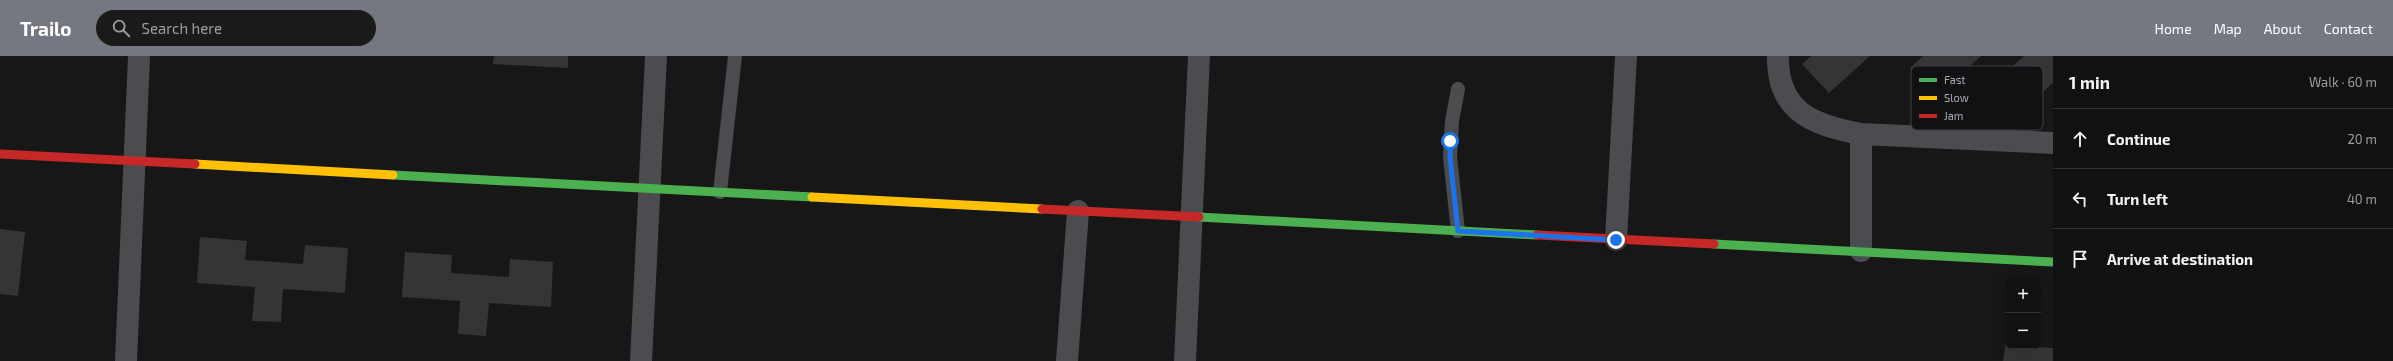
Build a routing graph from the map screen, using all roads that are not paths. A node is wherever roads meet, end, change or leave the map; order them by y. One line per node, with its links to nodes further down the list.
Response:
1 (139, 56): 11 (street)
2 (656, 56): 12 (street)
3 (735, 56): 13 (lane)
4 (1199, 56): 15 (street)
5 (1626, 56): 17 (street)
6 (1778, 56): 8 (street)
7 (1458, 89): 16 (lane)
8 (1861, 134): 9 (street); 18 (street)
9 (2053, 143)
10 (0, 154): 11 (street)
11 (135, 161): 12 (street); 20 (street)
12 (649, 188): 13 (street); 21 (street)
13 (720, 192): 14 (street)
14 (1078, 211): 15 (street); 22 (street)
15 (1192, 217): 16 (street); 23 (street)
16 (1458, 231): 17 (street)
17 (1616, 240): 18 (street)
18 (1861, 251): 19 (street)
19 (2053, 262)
20 (126, 361)
21 (641, 361)
22 (1067, 361)
23 (1185, 361)

